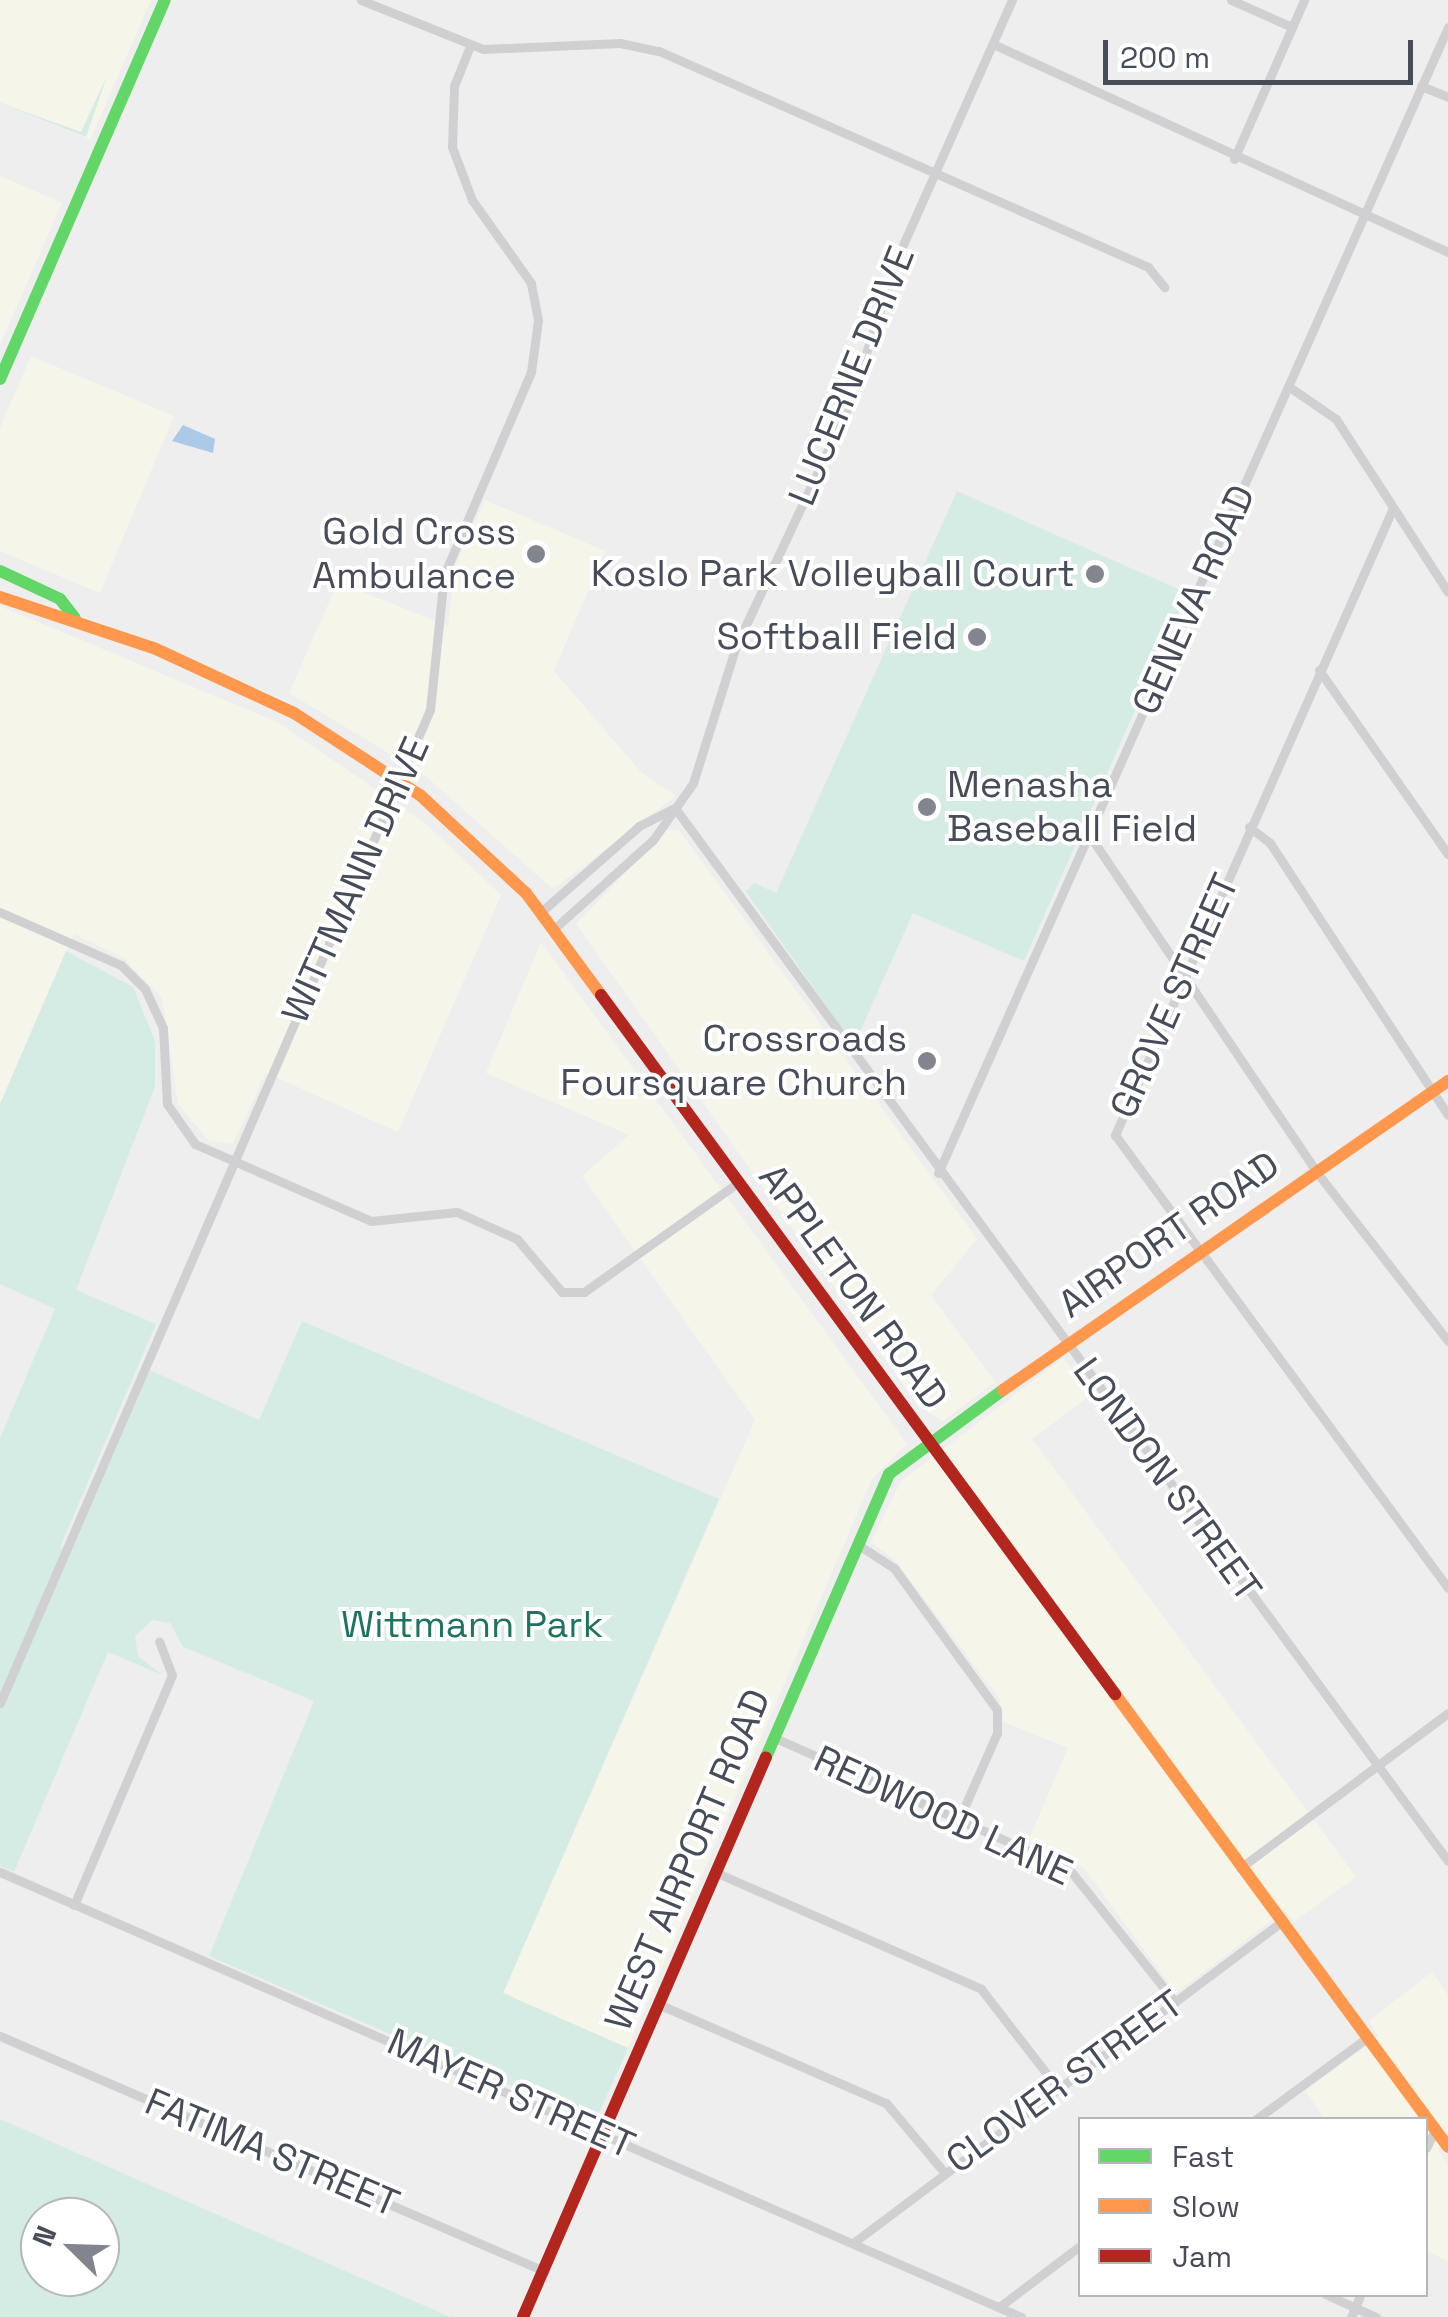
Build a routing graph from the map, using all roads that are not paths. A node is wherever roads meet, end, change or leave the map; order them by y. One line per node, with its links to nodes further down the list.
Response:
1 (165, 0): 17 (main road)
2 (361, 0): 9 (street)
3 (1012, 0): 8 (street, LUCERNE DRIVE)
4 (1231, 0): 6 (street)
5 (1304, 0): 6 (street)
6 (1292, 27): 12 (street)
7 (1448, 27): 10 (street, GENEVA ROAD)
8 (993, 44): 12 (street); 13 (street, LUCERNE DRIVE)
9 (470, 46): 13 (street); 25 (street, WITTMANN DRIVE)
10 (1422, 86): 11 (street); 14 (street, GENEVA ROAD)
11 (1448, 97)
12 (1234, 159): 14 (street)
13 (935, 173): 16 (street); 26 (street, LUCERNE DRIVE)
14 (1364, 216): 15 (street); 18 (street, GENEVA ROAD)
15 (1448, 252)
16 (1164, 287)
17 (0, 379)
18 (1288, 386): 19 (street); 28 (street, GENEVA ROAD)
19 (1393, 508): 21 (street); 24 (street, GROVE STREET)
20 (0, 571): 23 (main road, APPLETON ROAD)
21 (1448, 592)
22 (0, 597): 23 (main road, APPLETON ROAD)
23 (75, 618): 25 (main road, APPLETON ROAD)
24 (1319, 670): 27 (street, GROVE STREET); 29 (street)
25 (398, 780): 30 (main road, APPLETON ROAD); 37 (street, WITTMANN DRIVE)
26 (675, 808): 30 (street); 32 (street, LUCERNE DRIVE); 39 (street, LONDON STREET)
27 (1249, 827): 33 (street, GROVE STREET); 35 (street)
28 (1090, 836): 33 (street); 39 (street, GENEVA ROAD)
29 (1448, 854)
30 (542, 911): 32 (main road, APPLETON ROAD)
31 (0, 912): 37 (street)
32 (556, 927): 40 (main road, APPLETON ROAD)
33 (1186, 972): 38 (street); 41 (street, GROVE STREET)
34 (1448, 1081): 35 (main road, AIRPORT ROAD)
35 (1432, 1091): 36 (street); 38 (main road, AIRPORT ROAD)
36 (1448, 1115)
37 (232, 1163): 40 (street); 48 (street, WITTMANN DRIVE)
38 (1315, 1170): 41 (main road, AIRPORT ROAD); 42 (street)
39 (938, 1173): 43 (street, LONDON STREET)
40 (740, 1181): 44 (main road, APPLETON ROAD)
41 (1196, 1248): 43 (main road, AIRPORT ROAD); 46 (street, GROVE STREET)
42 (1448, 1341)
43 (1066, 1343): 44 (main road, AIRPORT ROAD); 51 (street, LONDON STREET)
44 (929, 1444): 45 (main road, WEST AIRPORT ROAD); 54 (main road, APPLETON ROAD)
45 (857, 1544): 50 (main road, WEST AIRPORT ROAD); 52 (street)
46 (1448, 1588)
47 (159, 1641): 57 (street)
48 (0, 1703)
49 (1448, 1713): 51 (street)
50 (773, 1738): 52 (street, REDWOOD LANE); 56 (main road, WEST AIRPORT ROAD)
51 (1378, 1766): 53 (street, LONDON STREET); 54 (street)
52 (959, 1819): 59 (street, REDWOOD LANE)
53 (1448, 1861)
54 (1240, 1868): 58 (main road, APPLETON ROAD)
55 (0, 1872): 57 (street, MAYER STREET)
56 (715, 1872): 60 (main road, WEST AIRPORT ROAD); 63 (street)
57 (74, 1905): 68 (street, MAYER STREET)
58 (1280, 1923): 59 (street, CLOVER STREET); 62 (main road, APPLETON ROAD)
59 (1175, 2002): 63 (street, CLOVER STREET)
60 (658, 2004): 68 (main road, WEST AIRPORT ROAD); 71 (street)
61 (0, 2036): 74 (street, FATIMA STREET)
62 (1368, 2037): 64 (street); 65 (main road, APPLETON ROAD)
63 (1058, 2088): 71 (street, CLOVER STREET)
64 (1259, 2117)
65 (1426, 2117)
66 (1428, 2120): 67 (main road, APPLETON ROAD)
67 (1435, 2130): 69 (street); 70 (main road, APPLETON ROAD)
68 (602, 2134): 72 (street, MAYER STREET); 74 (main road, WEST AIRPORT ROAD)
69 (1428, 2144)
70 (1448, 2147)
71 (944, 2171): 72 (street, CLOVER STREET)
72 (853, 2243): 76 (street, MAYER STREET)
73 (1078, 2248): 76 (street)
74 (544, 2271): 78 (main road, WEST AIRPORT ROAD)
75 (1330, 2297): 77 (street)
76 (1000, 2308): 79 (street, MAYER STREET)
77 (1354, 2312): 80 (street)
78 (523, 2317)
79 (1021, 2317)
80 (1376, 2317)

